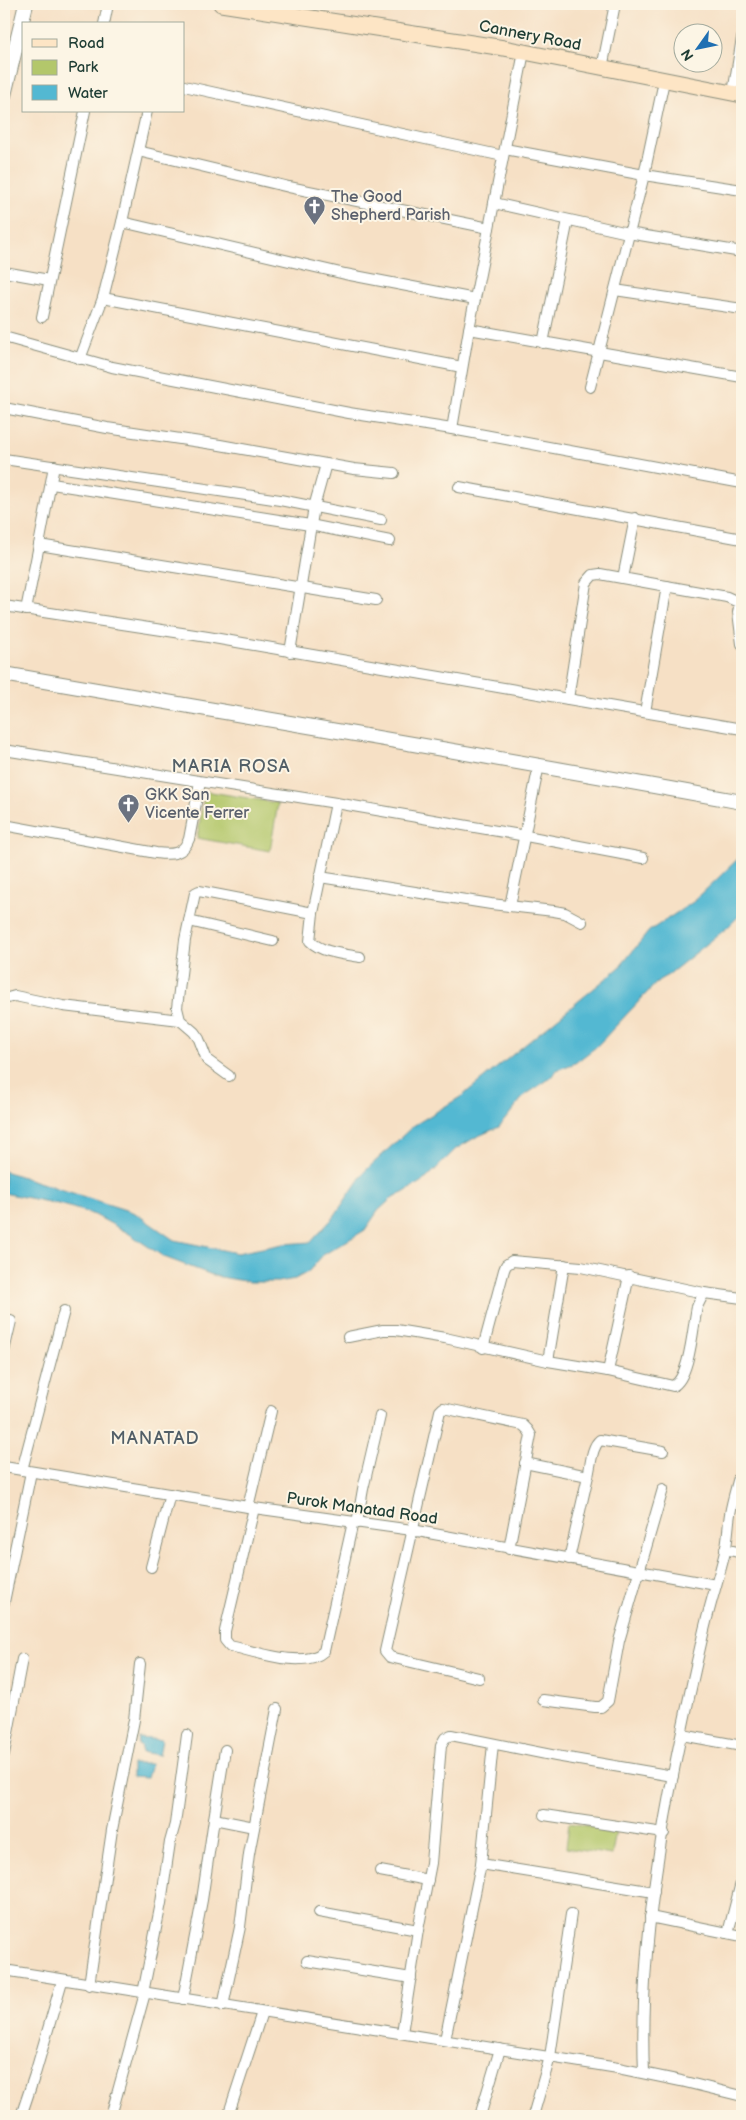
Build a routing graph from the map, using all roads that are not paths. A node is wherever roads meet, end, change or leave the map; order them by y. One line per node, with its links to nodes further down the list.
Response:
1 (26, 4): 9 (street)
2 (108, 4): 5 (street)
3 (221, 4): 7 (main road, Cannery Road)
4 (615, 4): 8 (street)
5 (104, 22)
6 (742, 38): 12 (street)
7 (524, 52): 8 (main road, Cannery Road); 17 (street)
8 (602, 68): 10 (main road, Cannery Road)
9 (5, 80): 13 (street)
10 (664, 81): 12 (main road, Cannery Road); 18 (street)
11 (185, 86): 17 (street)
12 (737, 94)
13 (4, 95)
14 (85, 112): 27 (street)
15 (147, 112): 16 (street)
16 (138, 151): 22 (street); 23 (street)
17 (504, 153): 18 (street); 20 (street)
18 (644, 175): 19 (street); 24 (street)
19 (742, 190)
20 (494, 203): 21 (street); 23 (street)
21 (568, 220): 24 (street); 35 (street)
22 (122, 222): 29 (street); 30 (street)
23 (489, 228): 30 (street)
24 (628, 233): 25 (street); 28 (street)
25 (742, 252)
26 (4, 272): 27 (street)
27 (49, 280): 32 (street)
28 (615, 290): 31 (street); 36 (street)
29 (103, 298): 37 (street); 38 (street)
30 (475, 299): 33 (street)
31 (742, 309)
32 (42, 317)
33 (469, 329): 35 (street); 38 (street)
34 (4, 336): 37 (street)
35 (543, 343): 36 (street)
36 (599, 352): 39 (street); 40 (street)
37 (80, 359): 42 (street)
38 (462, 367): 42 (street)
39 (742, 377)
40 (590, 387)
41 (4, 408): 44 (street)
42 (452, 430): 47 (street)
43 (4, 459): 45 (street)
44 (326, 464): 46 (street); 50 (street)
45 (54, 466): 48 (street); 50 (street)
46 (394, 473)
47 (742, 483)
48 (52, 484): 53 (street); 56 (street)
49 (459, 487): 51 (street)
50 (314, 506): 52 (street); 53 (street)
51 (635, 518): 54 (street); 57 (street)
52 (381, 520)
53 (310, 525): 55 (street); 59 (street)
54 (742, 539)
55 (390, 541)
56 (39, 545): 59 (street); 63 (street)
57 (623, 578): 58 (street); 67 (street)
58 (666, 586): 60 (street); 68 (street)
59 (300, 587): 61 (street); 65 (street)
60 (741, 599): 64 (street)
61 (376, 600)
62 (4, 606): 63 (street)
63 (26, 610): 65 (street)
64 (742, 644)
65 (290, 652): 67 (street)
66 (4, 674): 71 (street)
67 (568, 699): 68 (street)
68 (645, 712): 69 (street)
69 (742, 729)
70 (4, 750): 72 (street)
71 (539, 765): 73 (street); 76 (street)
72 (200, 782): 74 (street); 75 (street)
73 (742, 802)
74 (336, 803): 76 (street); 78 (street)
75 (4, 824)
76 (526, 836): 77 (street); 79 (street)
77 (644, 858)
78 (320, 877): 79 (street); 80 (street)
79 (510, 906): 82 (street)
80 (313, 913): 81 (street); 84 (street)
81 (189, 921): 83 (street); 86 (street)
82 (582, 922)
83 (273, 941)
84 (360, 957)
85 (4, 999): 86 (street)
86 (180, 1020): 87 (street)
87 (229, 1076)
88 (564, 1265): 89 (street); 95 (street); 97 (street)
89 (629, 1276): 90 (street); 98 (street)
90 (704, 1292): 91 (street); 98 (street)
91 (742, 1298)
92 (64, 1311): 104 (street)
93 (11, 1321): 96 (street)
94 (348, 1336): 95 (street)
95 (483, 1348): 97 (street)
96 (4, 1351)
97 (548, 1361): 98 (street)
98 (608, 1371)
99 (271, 1411): 109 (street)
100 (380, 1416): 110 (street)
101 (663, 1451): 105 (street)
102 (525, 1463): 105 (street); 111 (street); 112 (street)
103 (4, 1467): 104 (street, Purok Manatad Road)
104 (26, 1471): 108 (street, Purok Manatad Road); 119 (street)
105 (588, 1476): 115 (street)
106 (739, 1477): 113 (street)
107 (662, 1490): 117 (street)
108 (170, 1494): 109 (street, Purok Manatad Road); 116 (street)
109 (251, 1508): 110 (street, Purok Manatad Road); 110 (street)
110 (355, 1522): 111 (street, Purok Manatad Road)
111 (412, 1530): 112 (street, Purok Manatad Road); 122 (street)
112 (509, 1549): 115 (street, Purok Manatad Road)
113 (725, 1549): 114 (street); 118 (street)
114 (742, 1553)
115 (569, 1558): 117 (street, Purok Manatad Road)
116 (151, 1567)
117 (638, 1570): 118 (street, Purok Manatad Road); 123 (street)
118 (716, 1585): 126 (street)
119 (4, 1602)
120 (22, 1660): 130 (street)
121 (140, 1664): 151 (street)
122 (479, 1678)
123 (543, 1700)
124 (277, 1709): 134 (street)
125 (187, 1735): 152 (street)
126 (682, 1735): 128 (street); 131 (street)
127 (493, 1744): 131 (street); 136 (street); 139 (street)
128 (742, 1746)
129 (225, 1750): 133 (street)
130 (4, 1754)
131 (673, 1776): 135 (street)
132 (544, 1815): 135 (street)
133 (214, 1819): 134 (street); 153 (street)
134 (254, 1827): 154 (street)
135 (664, 1833): 140 (street)
136 (480, 1864): 140 (street); 157 (street)
137 (380, 1871): 139 (street)
138 (742, 1879): 145 (street)
139 (428, 1880): 144 (street)
140 (654, 1892): 143 (street)
141 (320, 1912): 144 (street)
142 (571, 1914): 159 (street)
143 (650, 1917): 145 (street); 160 (street)
144 (418, 1930): 149 (street)
145 (728, 1933): 146 (street)
146 (742, 1936)
147 (307, 1961): 149 (street)
148 (4, 1972): 150 (street)
149 (411, 1978): 156 (street)
150 (62, 1981): 151 (street); 162 (street)
151 (89, 1985): 152 (street)
152 (144, 1993): 153 (street); 163 (street)
153 (183, 1999): 154 (street)
154 (223, 2006): 155 (street)
155 (262, 2012): 156 (street); 164 (street)
156 (402, 2033): 157 (street)
157 (445, 2040): 158 (street)
158 (500, 2049): 159 (street); 165 (street)
159 (550, 2057): 160 (street); 166 (street)
160 (644, 2073): 161 (street)
161 (742, 2096)
162 (21, 2116)
163 (111, 2116)
164 (228, 2116)
165 (480, 2116)
166 (533, 2116)

